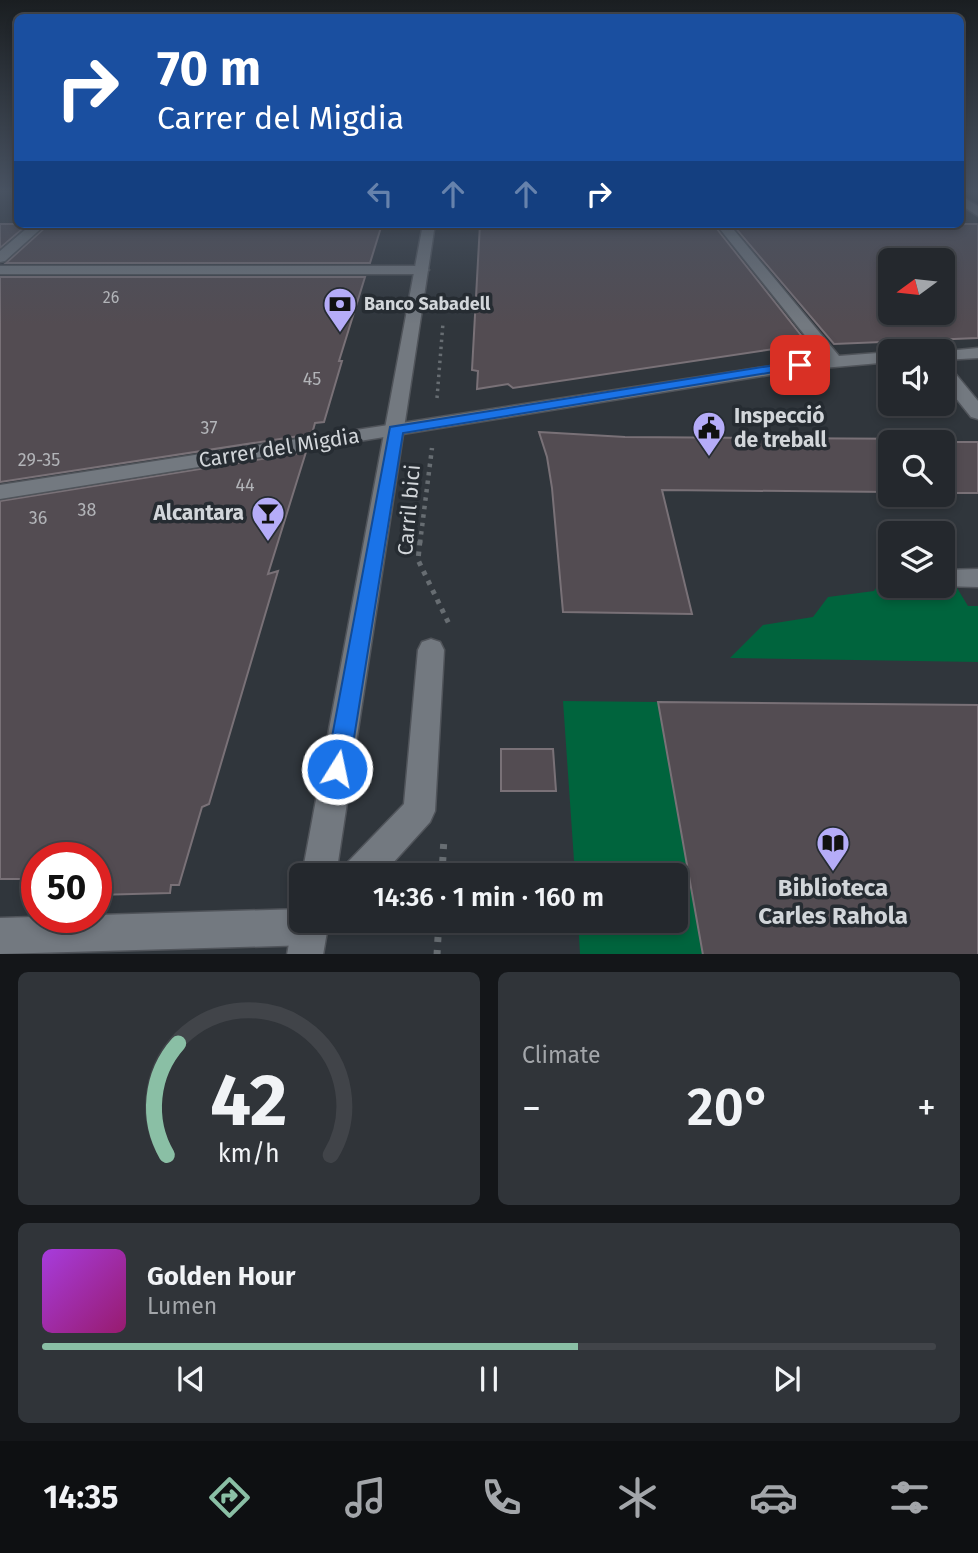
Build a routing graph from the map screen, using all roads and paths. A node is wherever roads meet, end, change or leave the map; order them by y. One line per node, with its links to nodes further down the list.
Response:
1 (28, 235): 4 (street)
2 (427, 235): 6 (street)
3 (731, 235): 11 (street)
4 (0, 258)
5 (0, 270): 6 (street)
6 (422, 270): 15 (street)
7 (444, 320): 14 (path, Carril bici)
8 (978, 353): 9 (street)
9 (955, 354)
10 (878, 359): 11 (street, Carrer del Migdia)
11 (835, 362): 14 (street, Carrer del Migdia)
12 (955, 385): 13 (street)
13 (978, 413)
14 (435, 423): 15 (street, Carrer del Migdia); 19 (path, Carril bici)
15 (396, 430): 16 (street, Carrer del Migdia); 22 (street)
16 (0, 492)
17 (955, 578): 18 (street)
18 (978, 578)
19 (450, 626)
20 (431, 650): 23 (street)
21 (444, 835): 24 (path)
22 (321, 863)
23 (370, 863)
24 (443, 863)
25 (289, 931): 28 (street)
26 (308, 933): 29 (street)
27 (438, 933): 30 (path)
28 (0, 936)
29 (286, 954)
30 (437, 954)

